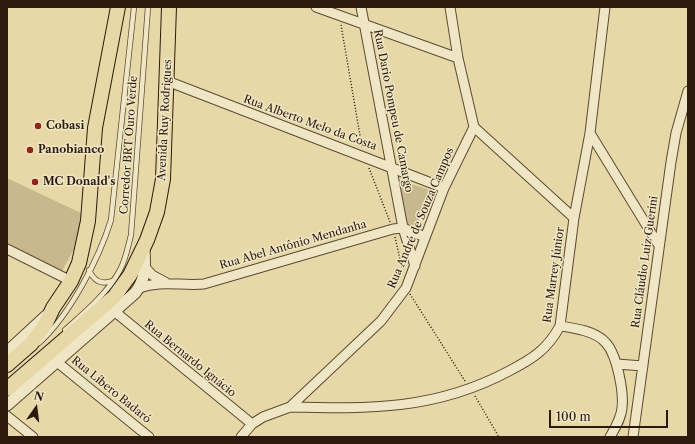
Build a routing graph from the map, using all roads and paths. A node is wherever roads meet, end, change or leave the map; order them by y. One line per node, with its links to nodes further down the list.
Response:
1 (118, 7): 32 (main road)
2 (134, 7): 30 (lane, Corredor BRT Ouro Verde)
3 (148, 7): 31 (lane, Corredor BRT Ouro Verde)
4 (160, 7): 11 (main road)
5 (168, 7): 11 (main road, Avenida Ruy Rodrigues)
6 (316, 7): 10 (street)
7 (361, 7): 12 (street, Rua Dario Pompeu de Camargo)
8 (450, 7): 13 (street)
9 (605, 7): 17 (street, Rua Marrey Júnior)
10 (340, 17): 12 (street); 18 (path)
11 (168, 24): 14 (main road, Avenida Ruy Rodrigues)
12 (364, 24): 13 (street); 19 (street, Rua Dario Pompeu de Camargo)
13 (458, 58): 16 (street)
14 (167, 81): 18 (street, Rua Alberto Melo da Costa); 27 (main road, Avenida Ruy Rodrigues)
15 (688, 91): 25 (street, Rua Cláudio Luíz Guerini)
16 (474, 127): 20 (street, Rua André de Souza Campos); 21 (street)
17 (590, 133): 21 (street, Rua Marrey Júnior); 25 (street)
18 (364, 155): 19 (street, Rua Alberto Melo da Costa); 23 (path)
19 (393, 167): 20 (street, Rua Alberto Melo da Costa); 22 (street, Rua Dario Pompeu de Camargo)
20 (444, 188): 24 (street, Rua André de Souza Campos)
21 (574, 218): 38 (street, Rua Marrey Júnior)
22 (403, 228): 23 (street, Rua Abel Antônio Mendanha); 24 (street, Rua Abel Antônio Mendanha); 28 (street, Rua Dario Pompeu de Camargo)
23 (393, 229): 33 (street, Rua Abel Antônio Mendanha); 35 (path)
24 (425, 237): 28 (street, Rua André de Souza Campos)
25 (658, 244): 43 (street, Rua Cláudio Luíz Guerini)
26 (7, 249): 32 (street)
27 (144, 249): 29 (street); 45 (main road, Avenida Ruy Rodrigues)
28 (415, 266): 35 (street, Rua André de Souza Campos)
29 (145, 267): 33 (street, Rua Abel Antônio Mendanha); 34 (street)
30 (89, 270): 31 (lane); 44 (lane, Corredor BRT Ouro Verde)
31 (114, 280): 39 (lane, Corredor BRT Ouro Verde)
32 (71, 281): 36 (main road)
33 (165, 282): 34 (street, Rua Abel Antônio Mendanha)
34 (139, 288): 37 (street)
35 (406, 288): 47 (path); 49 (street, Rua André de Souza Campos)
36 (53, 308): 40 (street); 45 (main road)
37 (114, 311): 41 (street); 53 (street, Rua Bernardo Ignácio)
38 (560, 326): 42 (street); 47 (street, Rua Marrey Júnior)
39 (58, 336)
40 (7, 352)
41 (57, 362): 48 (street); 55 (street, Rua Líbero Badaró)
42 (617, 364): 43 (street); 50 (street)
43 (644, 366): 51 (street, Rua Cláudio Luíz Guerini)
44 (7, 372)
45 (9, 377): 46 (lane)
46 (7, 381)
47 (471, 389): 49 (street, Rua Marrey Júnior); 57 (path)
48 (7, 405)
49 (290, 407): 53 (street, Rua André de Souza Campos)
50 (622, 408): 51 (street); 58 (street)
51 (638, 408): 59 (street, Rua Cláudio Luíz Guerini)
52 (7, 416): 54 (street)
53 (252, 424): 56 (street, Rua André de Souza Campos)
54 (33, 437)
55 (149, 437)
56 (241, 437)
57 (499, 437)
58 (610, 437)
59 (633, 437)

